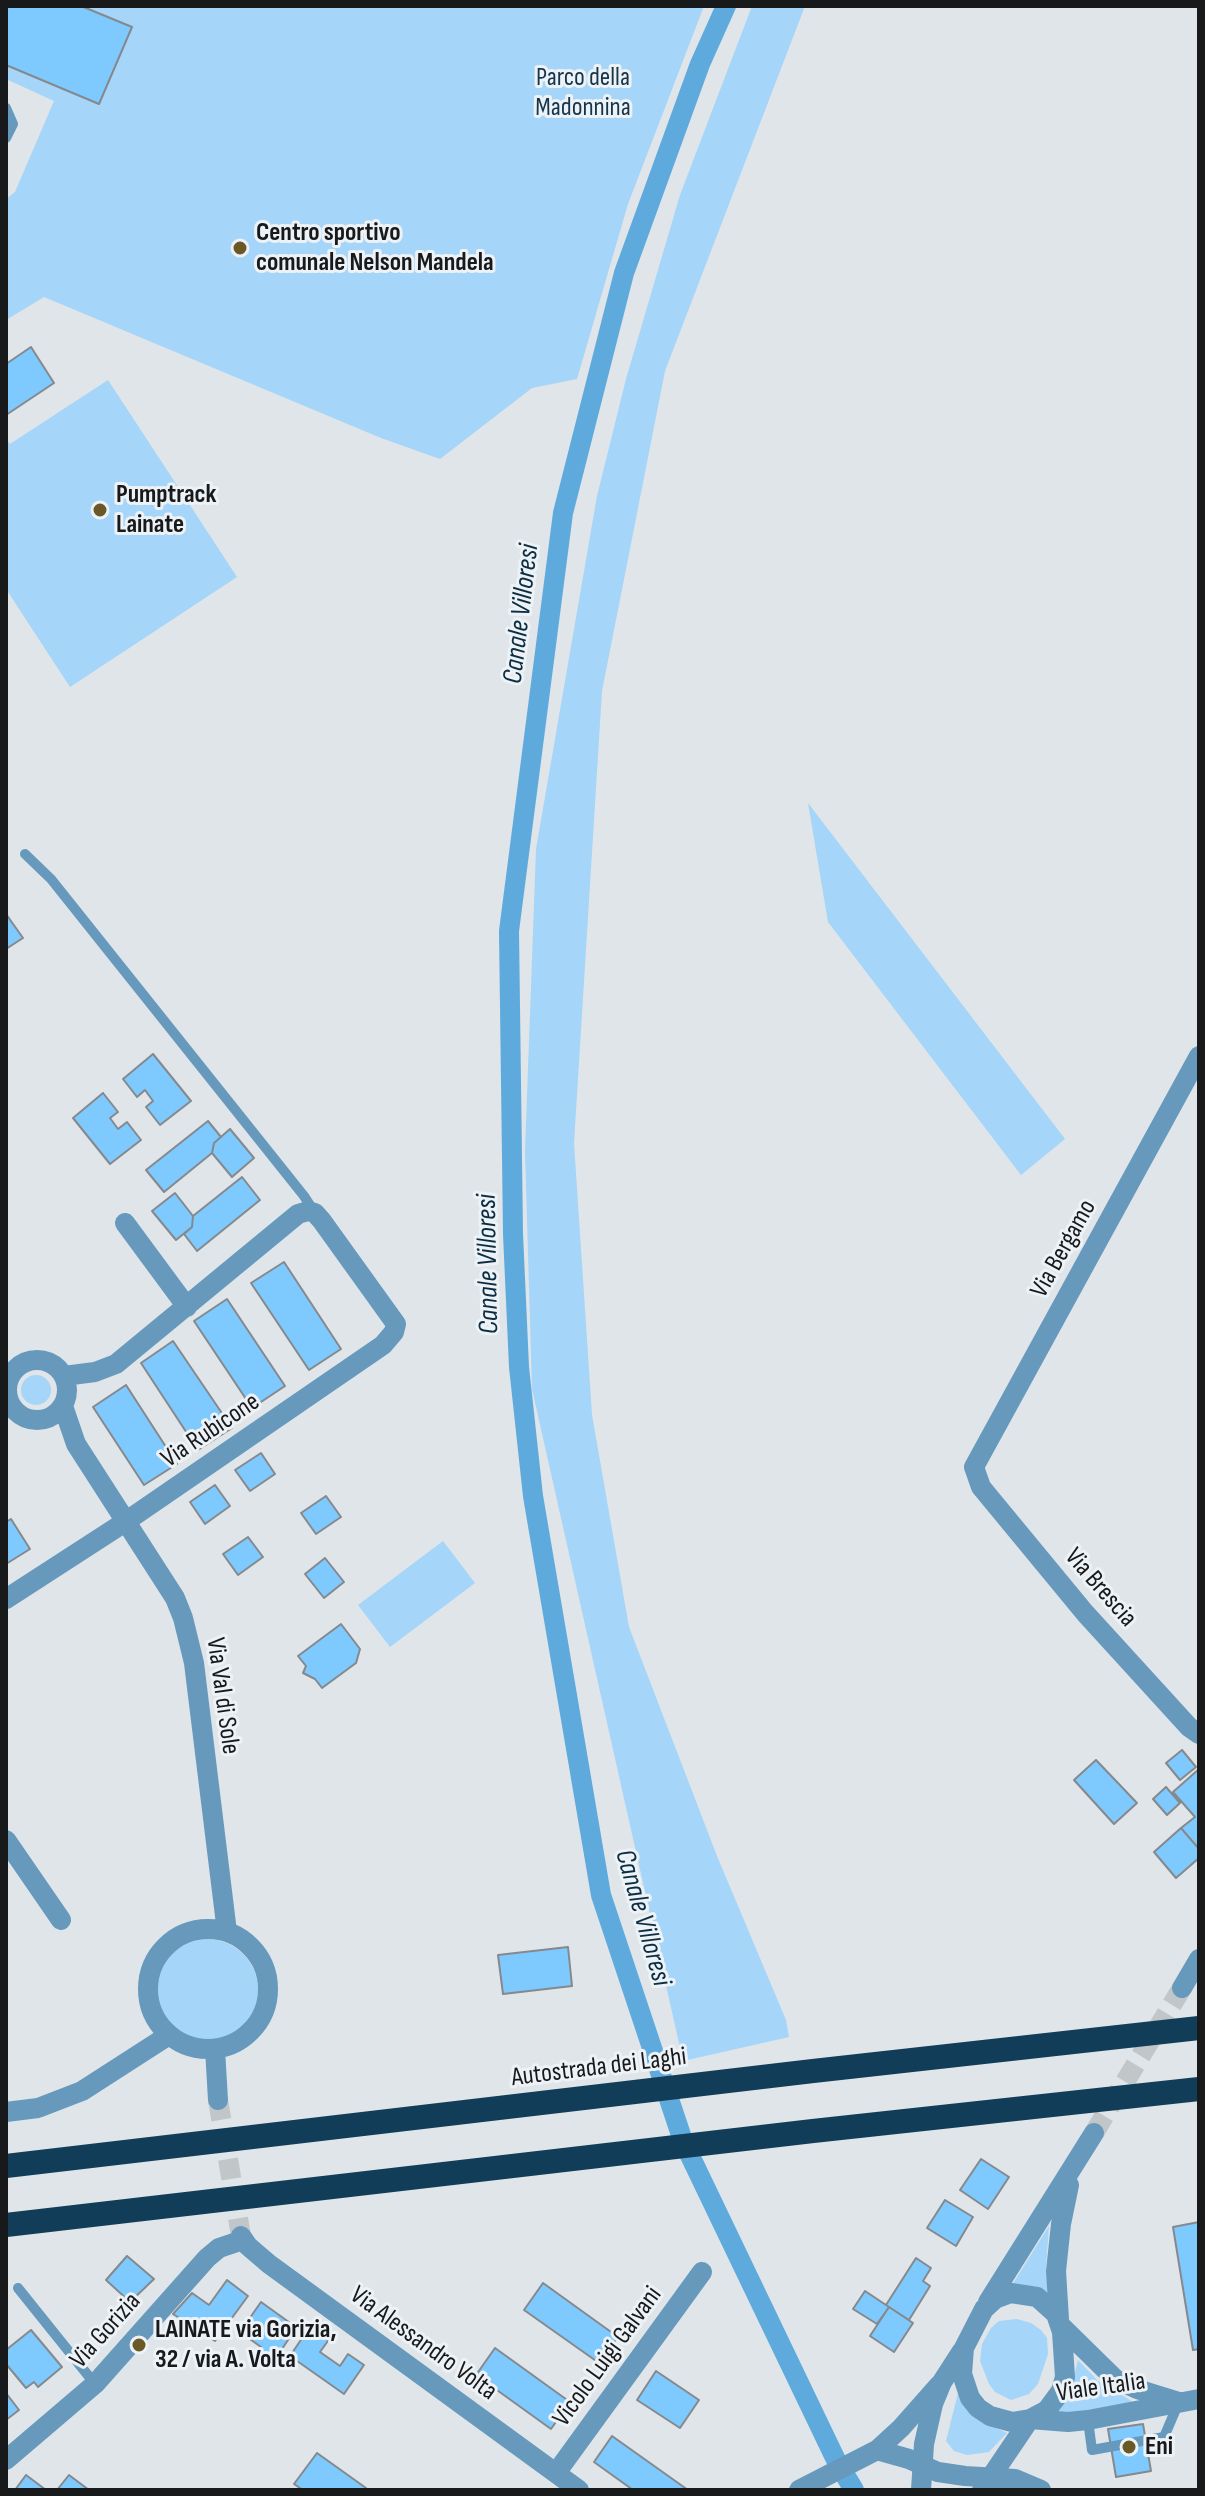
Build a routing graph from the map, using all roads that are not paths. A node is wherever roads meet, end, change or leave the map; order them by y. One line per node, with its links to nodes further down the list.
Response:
1 (6, 108): 2 (lane)
2 (6, 138)
3 (25, 854): 5 (lane)
4 (1199, 1056): 12 (street, Via Bergamo)
5 (318, 1217): 7 (street); 13 (street, Via Rubicone)
6 (125, 1223): 7 (street)
7 (187, 1307): 8 (street)
8 (95, 1372): 9 (street); 11 (street)
9 (64, 1376): 10 (street); 11 (street)
10 (7, 1396): 11 (street)
11 (59, 1407): 13 (street)
12 (974, 1467): 15 (street, Via Brescia)
13 (125, 1522): 14 (street, Via Rubicone); 18 (street, Via Val di Sole)
14 (6, 1599)
15 (1199, 1734)
16 (6, 1840): 17 (street)
17 (61, 1920)
18 (217, 1930): 22 (street); 23 (street)
19 (1199, 1959): 20 (street)
20 (1190, 1987)
21 (1199, 2028): 28 (highway, Autostrada dei Laghi)
22 (169, 2035): 23 (street); 26 (street)
23 (215, 2049): 25 (street)
24 (1199, 2089): 30 (highway)
25 (218, 2100)
26 (6, 2112)
27 (1094, 2133): 29 (street)
28 (6, 2166)
29 (1073, 2169): 34 (street); 35 (street)
30 (6, 2225)
31 (242, 2238): 38 (street, Via Gorizia); 45 (street, Via Alessandro Volta)
32 (702, 2272): 45 (street, Vicolo Luigi Galvani)
33 (18, 2288): 38 (lane)
34 (984, 2309): 35 (street); 36 (street)
35 (1060, 2323): 39 (street, Viale Italia); 40 (street)
36 (964, 2348): 37 (street); 40 (street)
37 (942, 2382): 42 (street); 44 (street)
38 (95, 2384): 43 (street, Via Gorizia)
39 (1189, 2400): 41 (street, Viale Italia); 41 (lane)
40 (1030, 2419): 41 (street, Viale Italia); 46 (street)
41 (1088, 2420)
42 (877, 2450): 44 (street); 48 (street)
43 (6, 2460)
44 (922, 2465): 46 (street); 49 (street)
45 (556, 2473): 47 (street, Via Alessandro Volta)
46 (986, 2483): 50 (street)
47 (576, 2489)
48 (799, 2490)
49 (921, 2490)
50 (1041, 2490)

